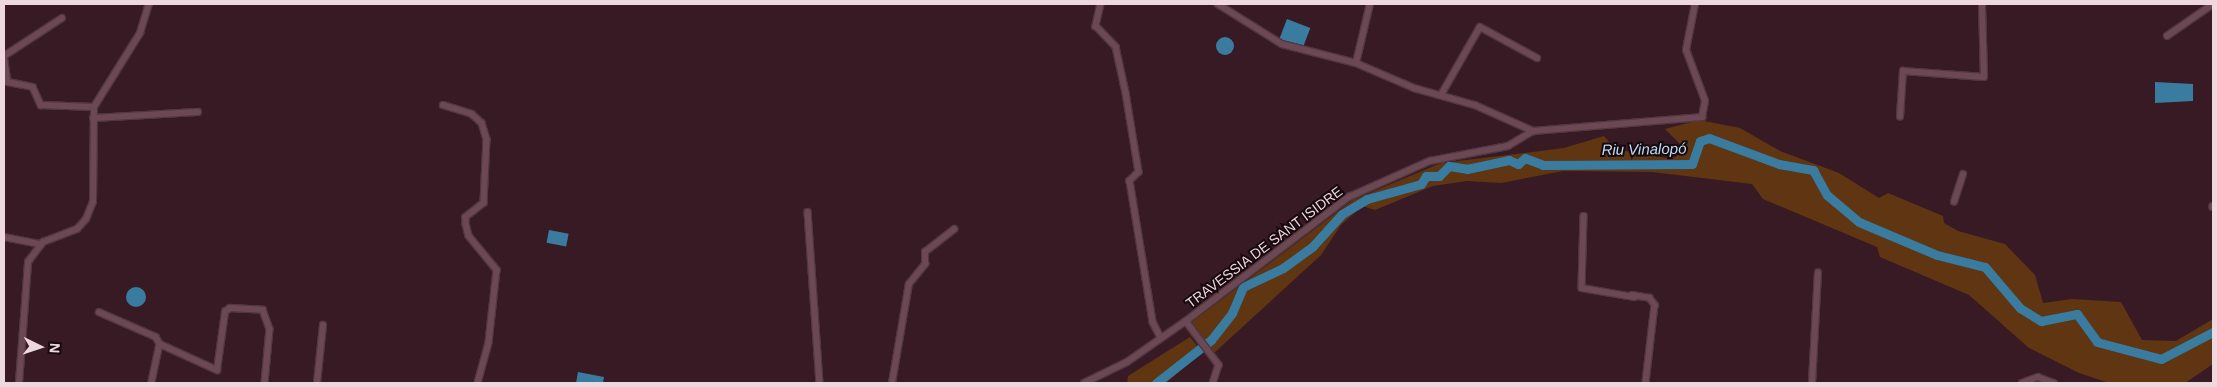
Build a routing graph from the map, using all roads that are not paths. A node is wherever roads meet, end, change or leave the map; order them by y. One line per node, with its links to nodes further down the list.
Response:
1 (148, 4): 15 (street)
2 (1101, 4): 33 (street)
3 (1218, 4): 12 (street)
4 (1370, 4): 12 (street)
5 (1695, 4): 19 (street, TRAVESSIA DE SANT ISIDRE)
6 (1982, 4): 17 (street)
7 (2213, 4): 9 (street)
8 (62, 18): 10 (street)
9 (2167, 36)
10 (4, 55): 15 (street)
11 (1538, 58): 13 (street)
12 (1356, 63): 13 (street)
13 (1442, 95): 19 (street)
14 (444, 105): 39 (street)
15 (94, 108): 18 (street)
16 (198, 112): 18 (street)
17 (1900, 117)
18 (94, 118): 27 (street)
19 (1534, 131): 31 (street, TRAVESSIA DE SANT ISIDRE)
20 (1963, 174): 21 (street)
21 (1954, 202)
22 (808, 212): 40 (street)
23 (1584, 216): 44 (street)
24 (954, 229): 41 (street)
25 (4, 237): 26 (street)
26 (33, 240): 27 (street); 28 (street)
27 (41, 244): 28 (street)
28 (33, 253): 35 (street)
29 (1818, 273): 45 (street)
30 (99, 312): 34 (street)
31 (1186, 321): 33 (street, TRAVESSIA DE SANT ISIDRE); 43 (street)
32 (323, 325): 38 (street)
33 (1161, 338): 42 (street, TRAVESSIA DE SANT ISIDRE)
34 (160, 344): 36 (street); 37 (street)
35 (19, 383)
36 (152, 383)
37 (265, 383)
38 (317, 383)
39 (478, 383)
40 (820, 383)
41 (892, 383)
42 (1084, 383)
43 (1213, 383)
44 (1646, 383)
45 (1812, 383)
46 (2022, 383): 47 (street)
47 (2054, 383)

